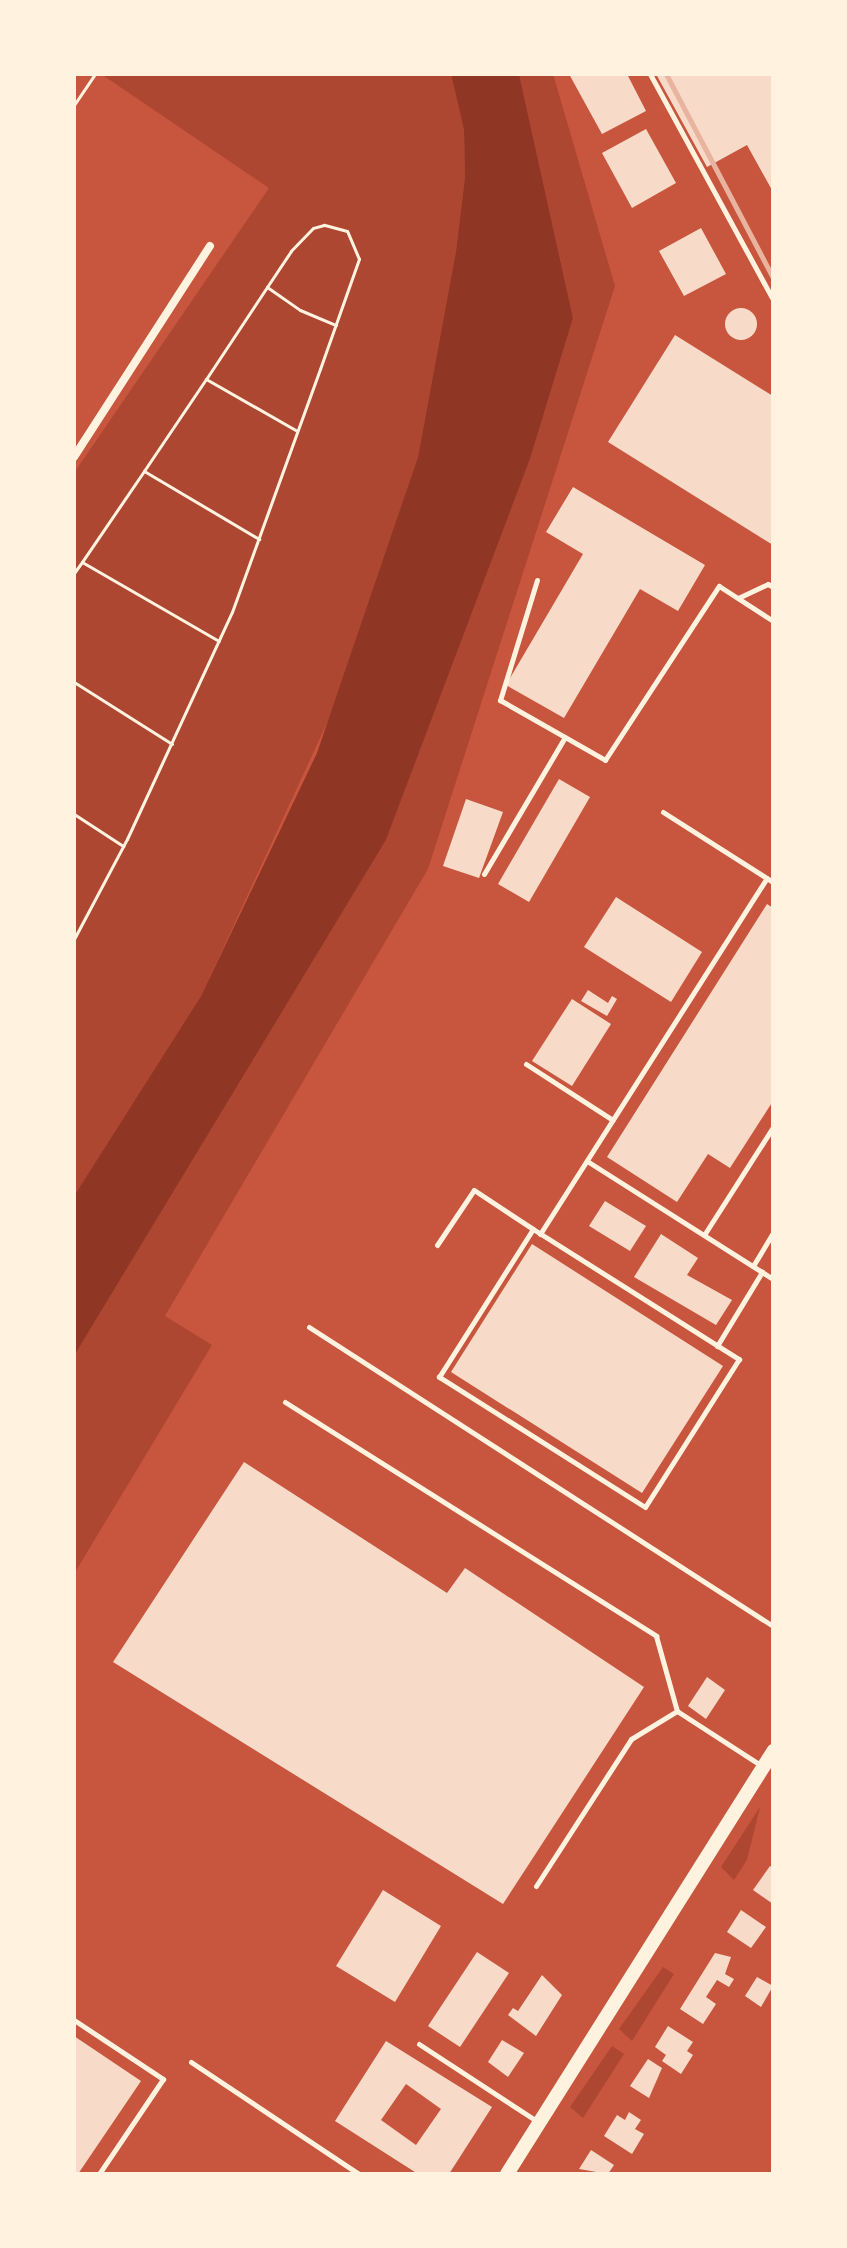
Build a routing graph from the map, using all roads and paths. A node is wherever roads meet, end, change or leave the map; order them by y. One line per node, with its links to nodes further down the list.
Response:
1 (95, 74): 3 (path)
2 (650, 74): 6 (lane)
3 (74, 105)
4 (210, 246): 10 (street)
5 (267, 287): 7 (path); 7 (path); 8 (path)
6 (773, 300)
7 (336, 325): 9 (path)
8 (206, 379): 9 (path); 11 (path)
9 (298, 432): 12 (path)
10 (74, 457)
11 (144, 471): 12 (path); 13 (path)
12 (259, 539): 19 (path)
13 (82, 562): 14 (path); 19 (path)
14 (74, 573)
15 (537, 580): 21 (lane)
16 (773, 587): 17 (lane)
17 (738, 598): 18 (lane); 21 (lane)
18 (773, 621)
19 (219, 641): 22 (path)
20 (74, 682): 22 (path)
21 (565, 737): 26 (lane)
22 (172, 744): 25 (path)
23 (663, 812): 27 (lane)
24 (74, 814): 25 (path)
25 (123, 846): 29 (path)
26 (484, 874)
27 (767, 878): 28 (lane); 31 (lane)
28 (773, 882)
29 (74, 939)
30 (526, 1064): 31 (lane)
31 (613, 1120): 33 (lane)
32 (773, 1127): 37 (lane)
33 (587, 1161): 36 (lane); 37 (lane)
34 (533, 1229): 36 (lane); 38 (lane); 43 (lane)
35 (773, 1233): 39 (lane)
36 (540, 1234): 43 (lane)
37 (704, 1235): 39 (lane)
38 (437, 1245)
39 (753, 1266): 40 (lane)
40 (762, 1272): 41 (lane); 43 (lane)
41 (773, 1279)
42 (309, 1327): 45 (lane)
43 (717, 1346)
44 (285, 1402): 46 (lane)
45 (773, 1626)
46 (677, 1711): 48 (lane); 49 (lane)
47 (773, 1751): 48 (main road)
48 (768, 1770): 53 (main road)
49 (536, 1886)
50 (74, 2020): 54 (lane)
51 (419, 2044): 53 (lane)
52 (191, 2062): 55 (lane)
53 (539, 2123): 56 (main road)
54 (99, 2174)
55 (359, 2174)
56 (507, 2174)

